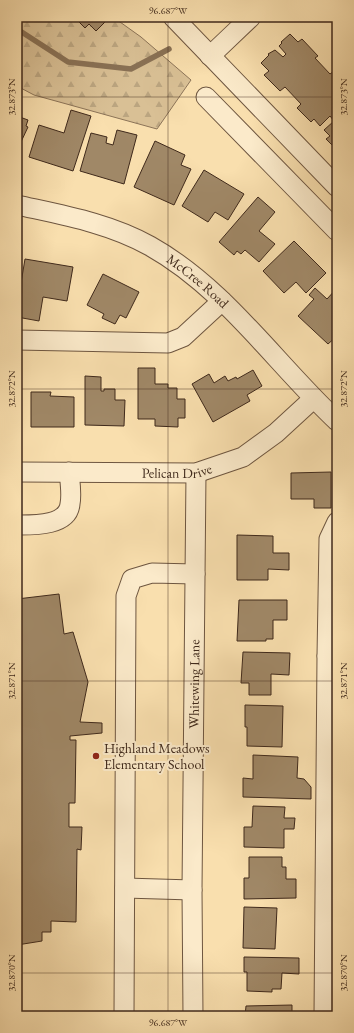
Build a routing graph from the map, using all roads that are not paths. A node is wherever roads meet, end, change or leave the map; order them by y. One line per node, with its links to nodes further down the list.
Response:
1 (172, 17): 3 (street)
2 (251, 17): 3 (street)
3 (210, 56): 5 (street)
4 (206, 97): 7 (street)
5 (337, 187)
6 (17, 205): 8 (street, McCree Road)
7 (337, 231)
8 (222, 301): 9 (street); 10 (street, McCree Road)
9 (17, 340)
10 (313, 399): 11 (street, McCree Road); 14 (street, Pelican Drive)
11 (337, 421)
12 (17, 472): 13 (street, Pelican Drive)
13 (69, 472): 14 (street, Pelican Drive); 16 (street)
14 (196, 473): 17 (street, Whitewing Lane)
15 (337, 522): 18 (street)
16 (17, 525)
17 (195, 574): 19 (street); 20 (street, Whitewing Lane)
18 (332, 656): 23 (street)
19 (125, 888): 20 (street); 21 (street)
20 (192, 890): 22 (street, Whitewing Lane)
21 (124, 1016)
22 (193, 1016)
23 (324, 1016)

